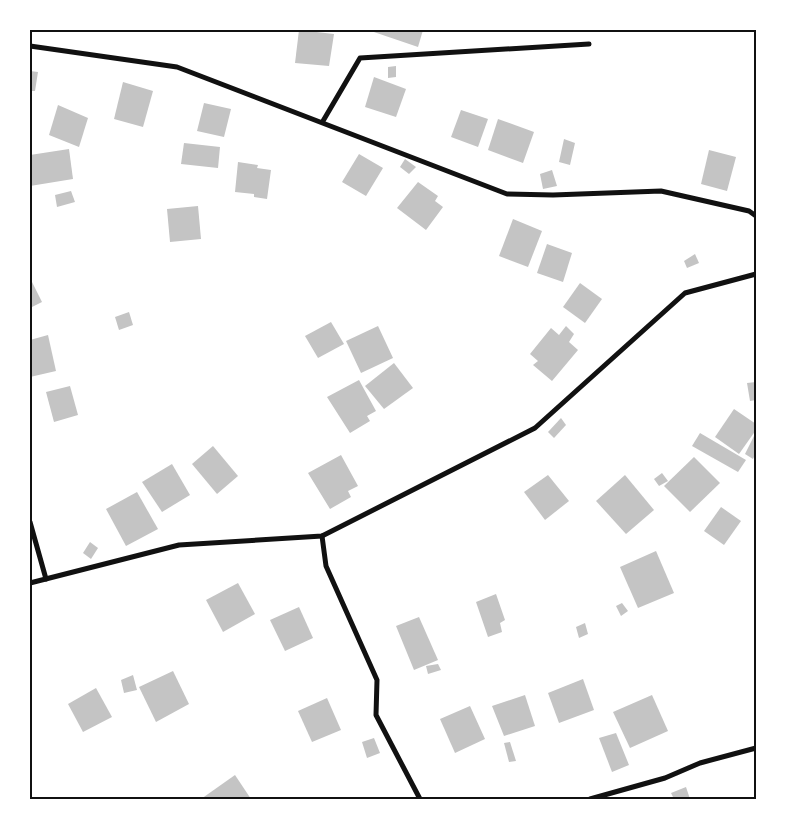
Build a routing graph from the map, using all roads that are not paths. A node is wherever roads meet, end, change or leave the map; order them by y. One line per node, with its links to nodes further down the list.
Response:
1 (589, 44): 3 (street)
2 (30, 46): 3 (street)
3 (323, 122): 4 (street)
4 (756, 216)
5 (756, 274): 7 (street)
6 (30, 522): 8 (street)
7 (322, 536): 8 (street); 11 (street)
8 (46, 579): 9 (street)
9 (30, 583)
10 (756, 748): 12 (street)
11 (420, 799)
12 (590, 799)

